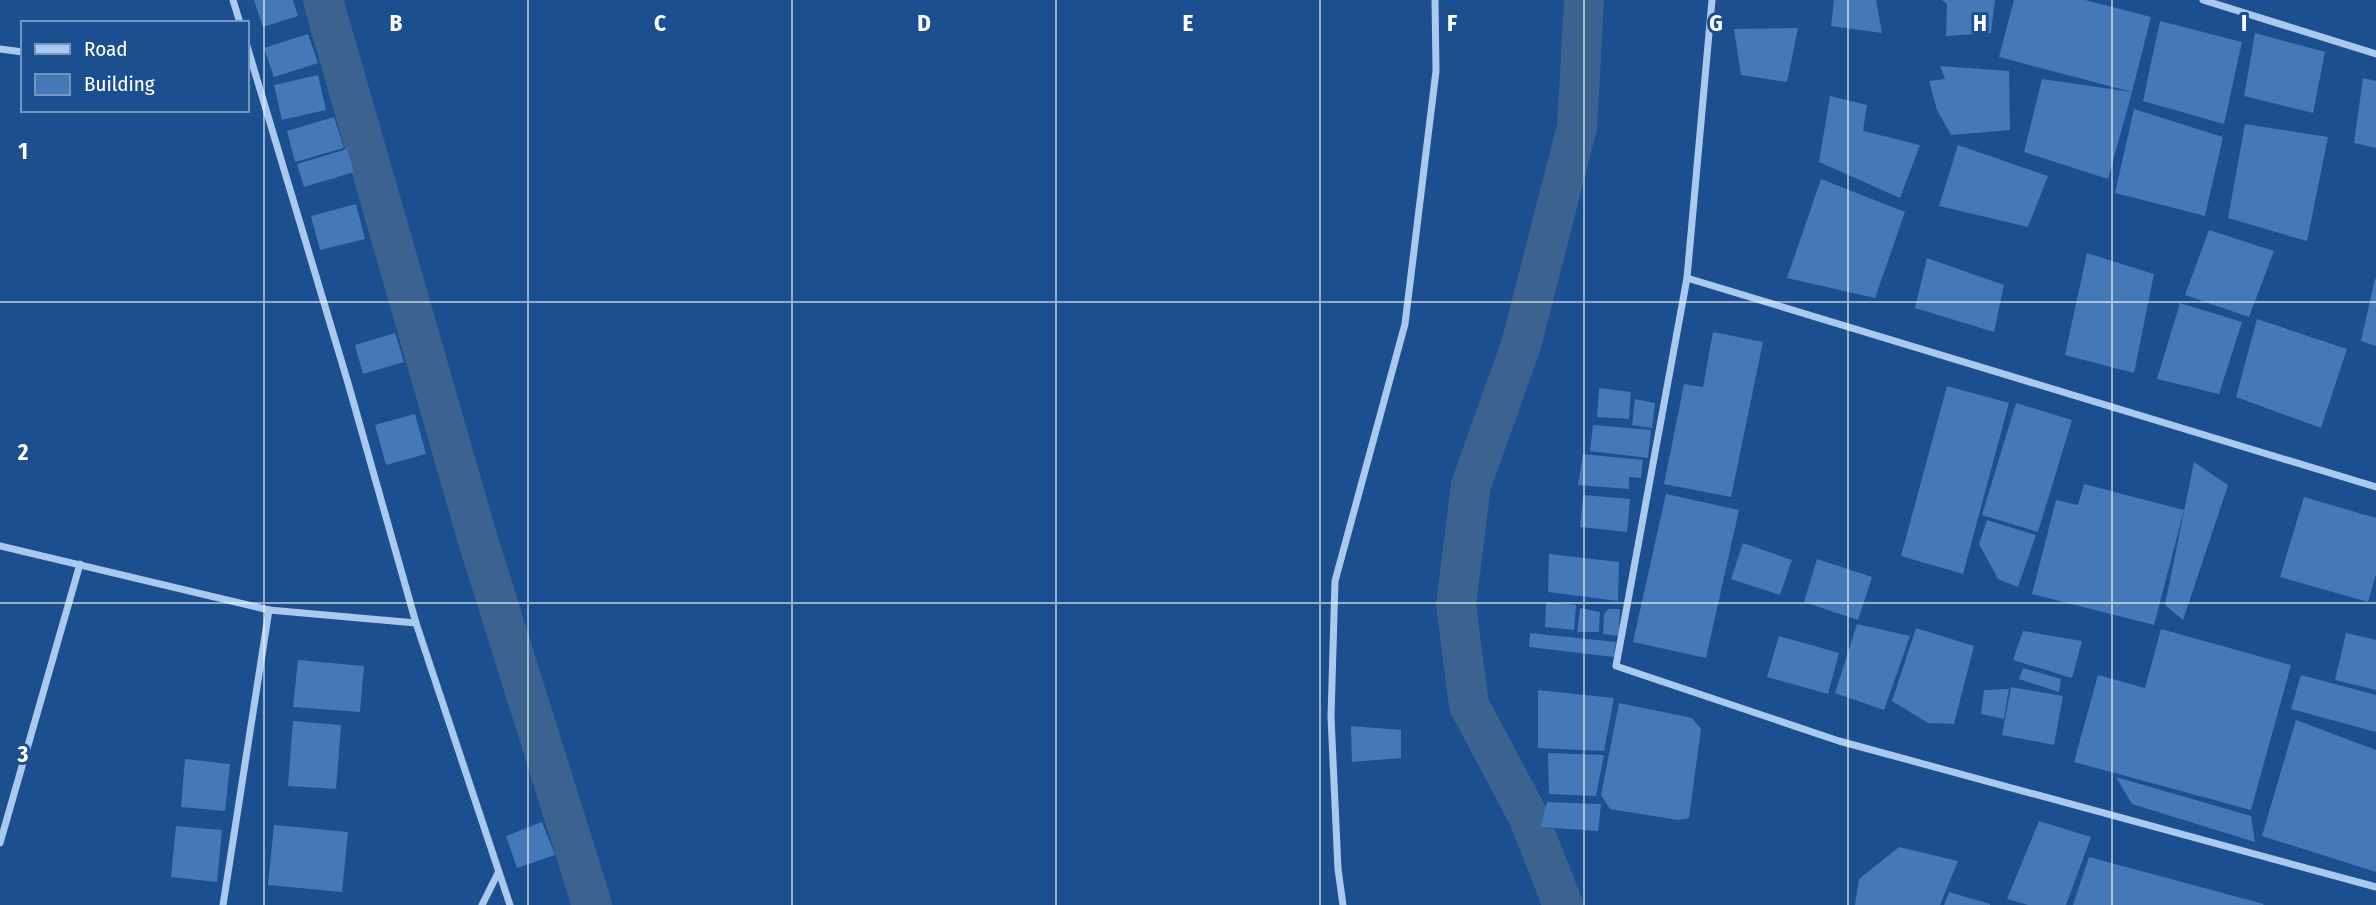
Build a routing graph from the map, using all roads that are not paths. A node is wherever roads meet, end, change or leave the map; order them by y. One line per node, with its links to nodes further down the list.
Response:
1 (233, 0): 5 (street)
2 (1435, 0): 23 (street)
3 (1712, 0): 11 (street)
4 (2203, 0): 9 (street)
5 (239, 21)
6 (0, 49): 7 (street)
7 (21, 52)
8 (248, 53): 10 (street)
9 (2376, 54)
10 (251, 74): 16 (street)
11 (1687, 278): 12 (street); 19 (street)
12 (2376, 487)
13 (0, 546): 14 (street)
14 (80, 564): 15 (street); 17 (street)
15 (269, 610): 16 (street); 20 (street)
16 (416, 623): 18 (street)
17 (0, 843)
18 (498, 873): 21 (street); 22 (street)
19 (2376, 887)
20 (223, 905)
21 (482, 905)
22 (510, 905)
23 (1343, 905)

